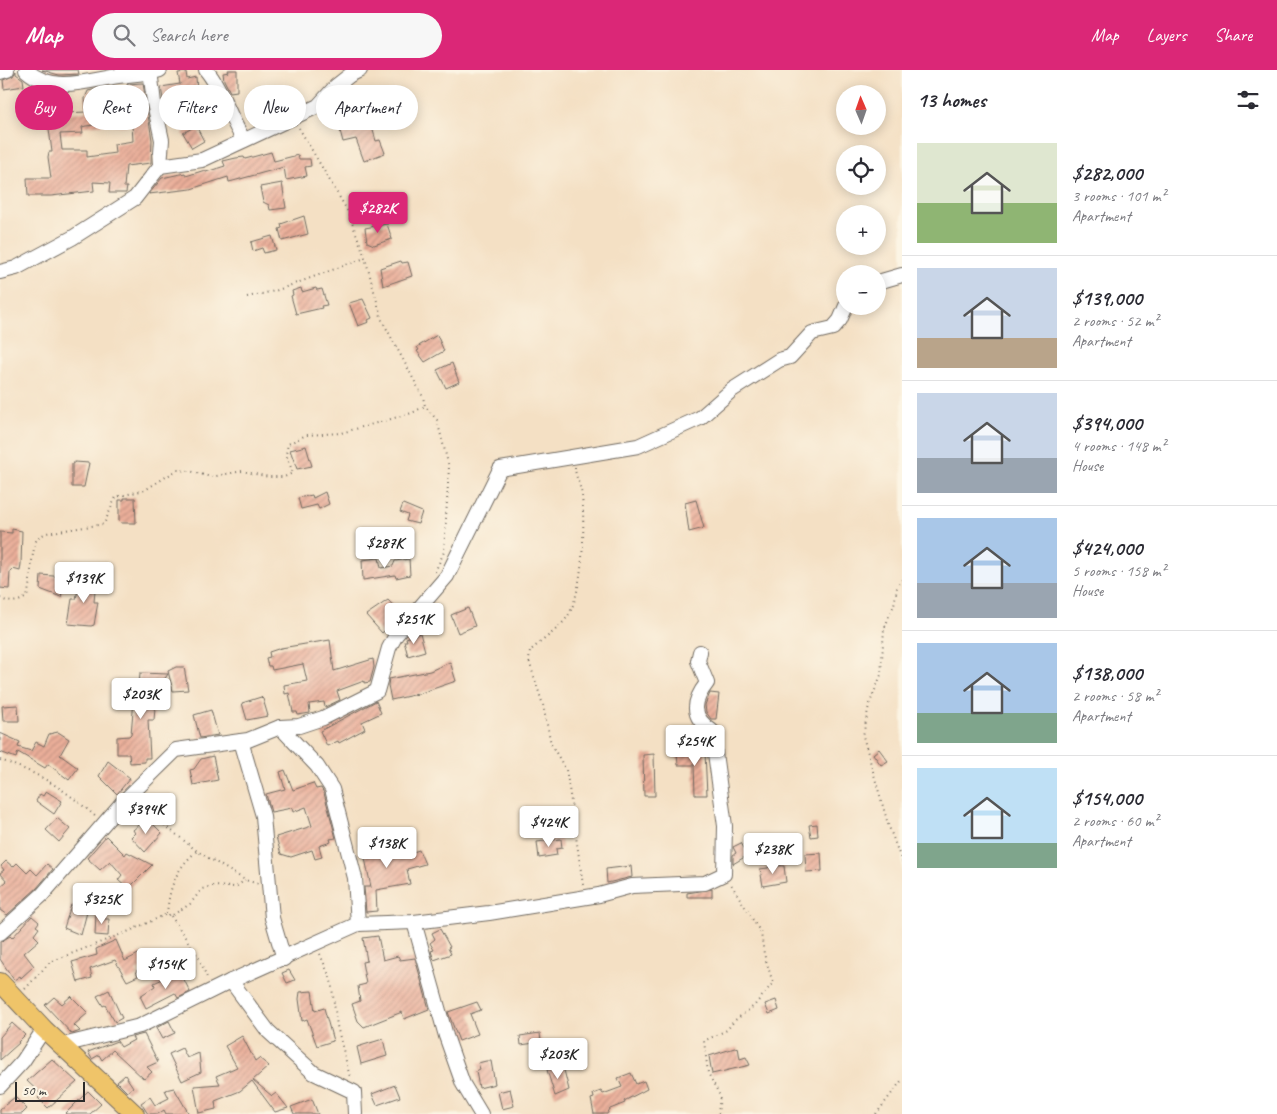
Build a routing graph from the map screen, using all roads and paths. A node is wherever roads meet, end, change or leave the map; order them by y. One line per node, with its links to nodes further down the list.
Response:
1 (6, 70): 6 (street)
2 (26, 70): 5 (street)
3 (206, 70): 10 (street)
4 (360, 70): 7 (street)
5 (154, 71): 11 (street)
6 (0, 72)
7 (306, 112)
8 (266, 130): 10 (street)
9 (300, 130): 12 (path)
10 (244, 140): 11 (street)
11 (160, 166): 13 (street)
12 (365, 258): 16 (path); 18 (path)
13 (0, 272)
14 (902, 275): 15 (street)
15 (886, 280)
16 (247, 297)
17 (842, 315): 19 (street)
18 (425, 406): 21 (path); 22 (path)
19 (574, 457): 21 (street); 34 (path)
20 (902, 579): 30 (path)
21 (435, 590): 24 (street)
22 (0, 598)
23 (700, 652): 31 (street)
24 (280, 727): 25 (street); 38 (street)
25 (241, 741): 27 (street); 33 (street)
26 (0, 760): 28 (path)
27 (130, 796): 28 (street); 29 (path)
28 (103, 825): 39 (street)
29 (197, 851): 32 (path); 35 (path)
30 (902, 862)
31 (724, 874): 34 (street); 54 (path)
32 (246, 880): 33 (path); 36 (path)
33 (269, 887): 41 (street)
34 (585, 897): 37 (street)
35 (166, 914): 36 (path); 45 (path)
36 (171, 916): 44 (path)
37 (414, 922): 38 (street); 53 (street)
38 (358, 924): 40 (street)
39 (0, 933)
40 (315, 944): 41 (street); 50 (path)
41 (284, 959): 42 (street)
42 (231, 981): 44 (street); 50 (street)
43 (0, 982): 45 (main road)
44 (215, 989): 47 (street)
45 (16, 997): 46 (main road)
46 (44, 1029): 47 (main road); 49 (street)
47 (63, 1046): 51 (main road)
48 (902, 1080): 55 (path)
49 (0, 1086)
50 (354, 1092): 52 (street)
51 (135, 1114)
52 (355, 1114)
53 (481, 1114)
54 (718, 1114)
55 (876, 1114)

